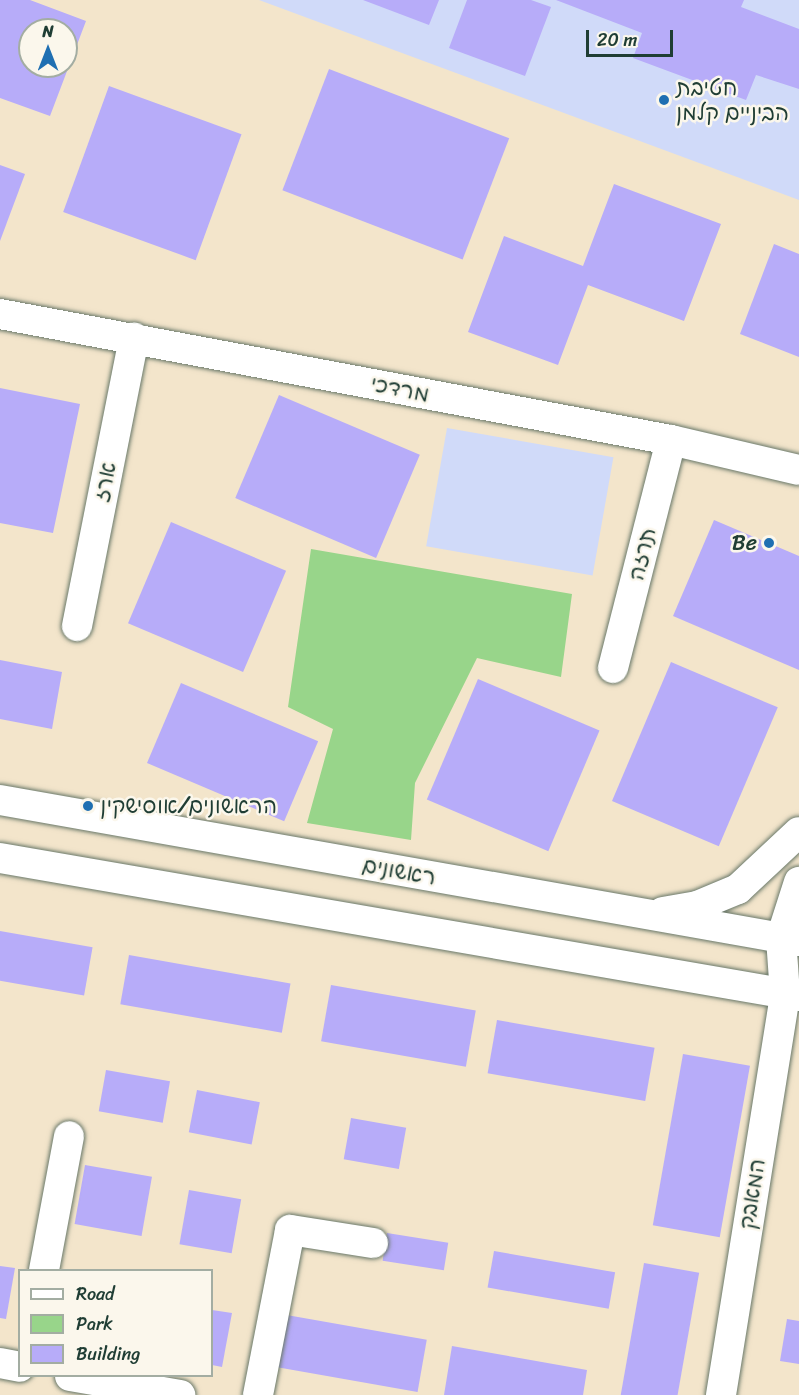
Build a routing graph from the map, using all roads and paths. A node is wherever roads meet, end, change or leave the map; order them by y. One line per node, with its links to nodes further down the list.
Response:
1 (0, 314): 2 (street, מרדכי)
2 (134, 338): 3 (street, מרדכי); 5 (street, ארז)
3 (671, 440): 4 (street, מרדכי); 6 (street, תרזה)
4 (799, 470)
5 (77, 626)
6 (613, 668)
7 (0, 800): 11 (street, ראשונים)
8 (799, 832): 11 (street)
9 (0, 858): 13 (street)
10 (799, 882): 12 (street)
11 (649, 915): 12 (street, ראשונים)
12 (790, 940): 13 (street, המאבק)
13 (794, 988): 22 (street, המאבק)
14 (69, 1136): 16 (street)
15 (373, 1243): 21 (street)
16 (44, 1269)
17 (0, 1363): 18 (street)
18 (18, 1366)
19 (76, 1377): 20 (street)
20 (180, 1395)
21 (258, 1395)
22 (721, 1395)

